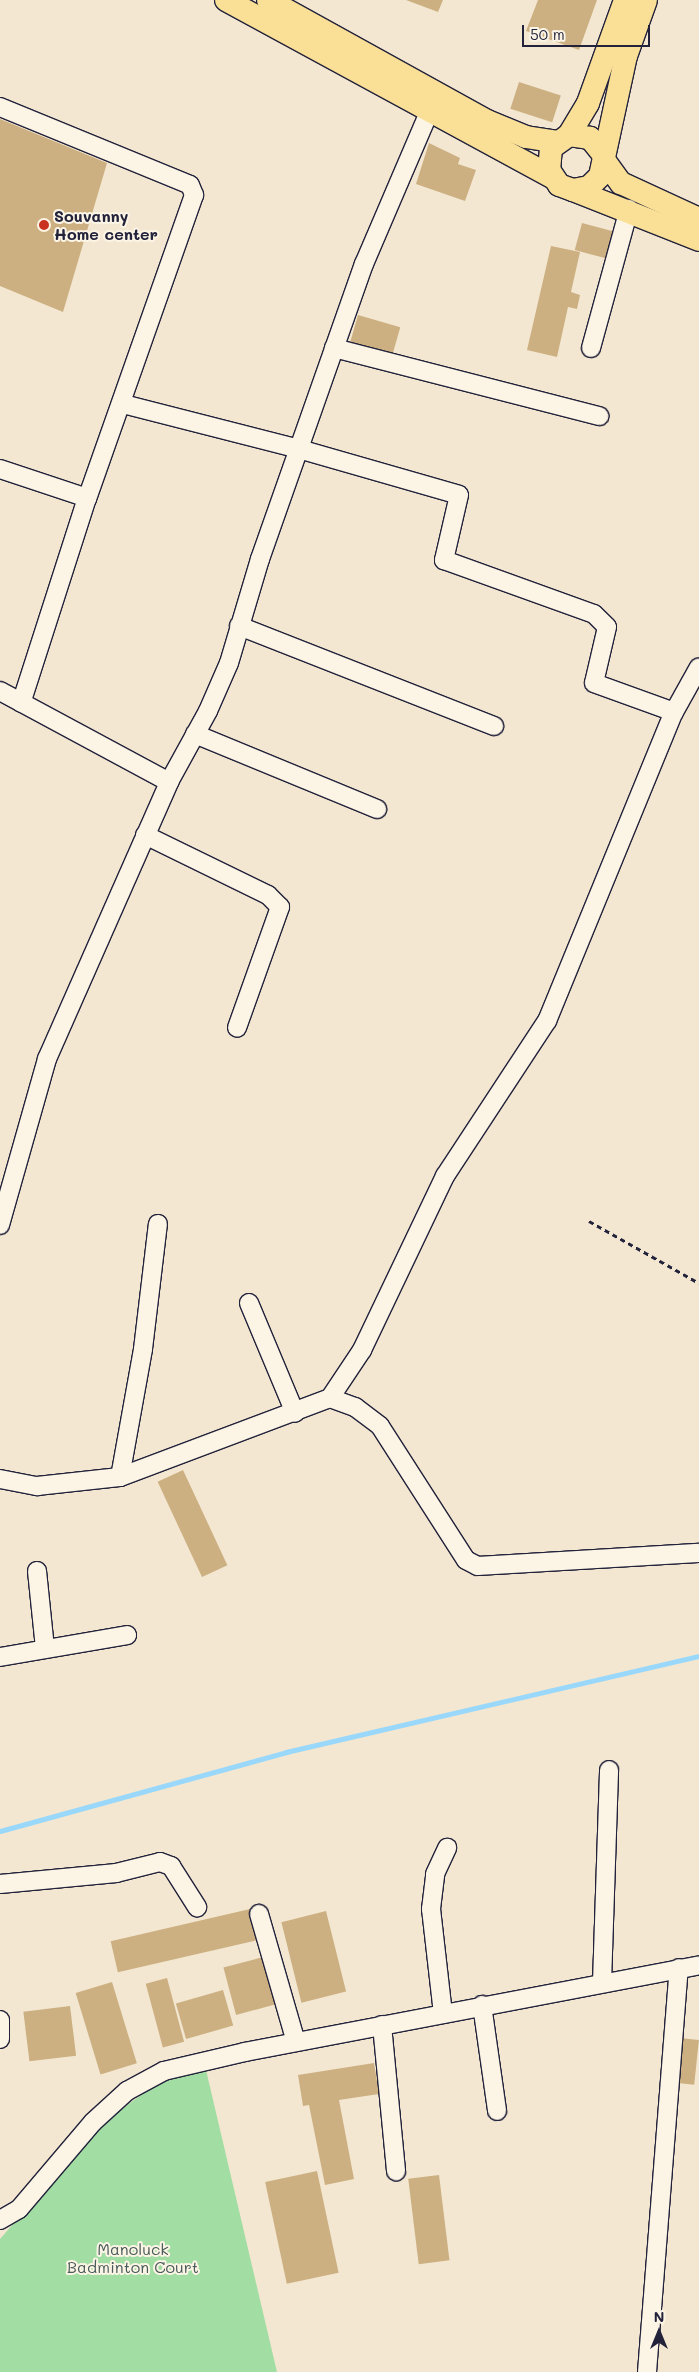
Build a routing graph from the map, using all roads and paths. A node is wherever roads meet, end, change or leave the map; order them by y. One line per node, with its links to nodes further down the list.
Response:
1 (226, 0): 7 (main road)
2 (268, 0): 8 (main road)
3 (625, 0): 5 (main road)
4 (646, 0): 5 (main road)
5 (618, 50): 8 (main road); 9 (main road)
6 (0, 107): 17 (street)
7 (429, 112): 10 (main road); 15 (street)
8 (562, 138): 9 (main road); 10 (main road)
9 (603, 157): 11 (main road); 13 (main road)
10 (552, 178): 11 (main road)
11 (573, 190): 12 (main road)
12 (629, 209): 14 (main road); 16 (street)
13 (699, 219)
14 (699, 240)
15 (334, 348): 18 (street); 19 (street)
16 (591, 348)
17 (123, 404): 19 (street); 21 (street)
18 (599, 416)
19 (299, 448): 22 (street); 26 (street)
20 (0, 469): 21 (street)
21 (87, 498): 25 (street)
22 (239, 626): 27 (street); 28 (street)
23 (699, 667): 26 (street)
24 (0, 691): 25 (street)
25 (22, 703): 29 (street)
26 (674, 712): 38 (street)
27 (494, 726)
28 (195, 734): 29 (street); 30 (street)
29 (169, 782): 31 (street)
30 (377, 809)
31 (145, 835): 32 (street); 35 (street)
32 (237, 1028)
33 (589, 1220): 36 (path)
34 (158, 1224): 40 (street)
35 (0, 1225)
36 (699, 1283)
37 (249, 1303): 39 (street)
38 (330, 1398): 39 (street); 42 (street)
39 (295, 1413): 40 (street)
40 (120, 1477): 41 (street)
41 (0, 1479)
42 (699, 1553)
43 (37, 1571): 45 (street)
44 (127, 1635): 45 (street)
45 (45, 1649): 46 (street)
46 (0, 1657)
47 (609, 1770): 54 (street)
48 (447, 1848): 56 (street)
49 (0, 1884): 50 (street)
50 (197, 1906)
51 (259, 1914): 60 (street)
52 (699, 1965): 53 (street)
53 (679, 1968): 54 (street); 64 (street)
54 (602, 1983): 55 (street)
55 (482, 2005): 56 (street); 61 (street)
56 (443, 2014): 58 (street)
57 (0, 2020): 59 (street)
58 (382, 2025): 60 (street); 62 (street)
59 (0, 2039)
60 (296, 2042): 63 (street)
61 (497, 2111)
62 (396, 2171)
63 (0, 2220)
64 (647, 2372)

